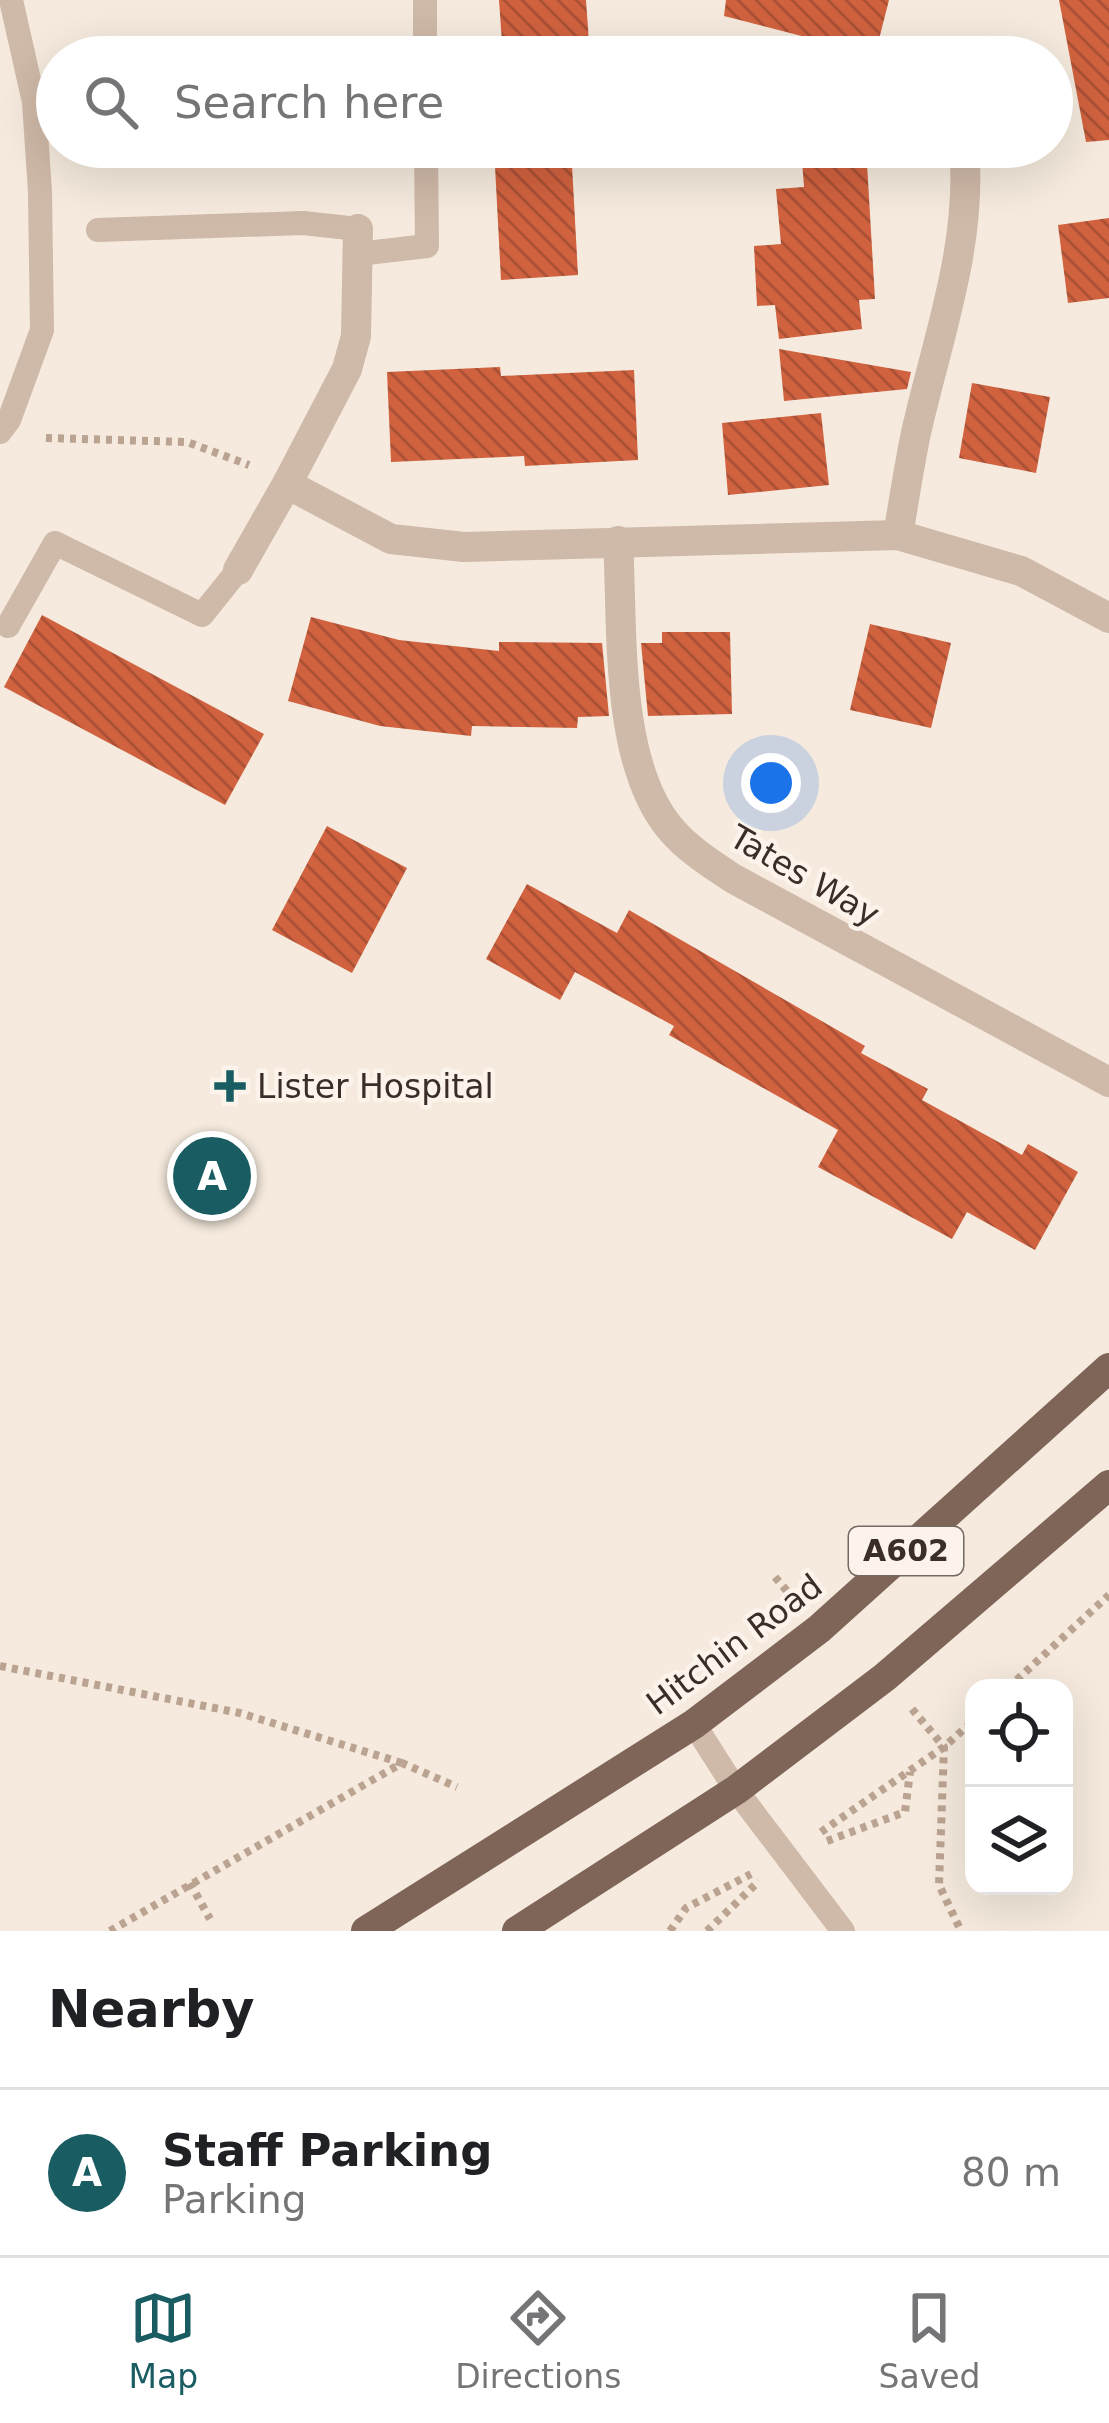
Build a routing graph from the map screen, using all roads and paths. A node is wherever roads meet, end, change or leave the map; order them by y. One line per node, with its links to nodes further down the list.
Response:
1 (11, 0): 4 (lane)
2 (425, 0): 3 (lane)
3 (425, 36)
4 (36, 132)
5 (38, 168): 10 (lane)
6 (426, 168): 9 (lane)
7 (964, 168): 13 (street)
8 (98, 230): 9 (lane)
9 (358, 242): 12 (street)
10 (0, 432)
11 (44, 438): 12 (path)
12 (286, 484): 14 (street); 15 (street)
13 (898, 535): 14 (street); 16 (street)
14 (618, 541): 18 (street, Tates Way)
15 (238, 571): 17 (lane)
16 (1109, 618)
17 (8, 626)
18 (1109, 1082)
19 (1109, 1369): 23 (main road, Hitchin Road / A602)
20 (1109, 1485): 25 (main road, A602)
21 (775, 1577): 23 (path)
22 (1109, 1595): 26 (path)
23 (820, 1629): 27 (main road, Hitchin Road / A602)
24 (0, 1666): 28 (path)
25 (885, 1677): 30 (main road, A602); 37 (path)
26 (1018, 1679)
27 (694, 1724): 30 (lane); 34 (main road, Hitchin Road / A602)
28 (402, 1763): 29 (path); 31 (path)
29 (457, 1787)
30 (736, 1790): 35 (main road, A602); 36 (lane)
31 (190, 1883): 32 (path); 33 (path)
32 (210, 1919)
33 (110, 1931)
34 (366, 1931)
35 (517, 1931)
36 (843, 1931)
37 (961, 1931)

